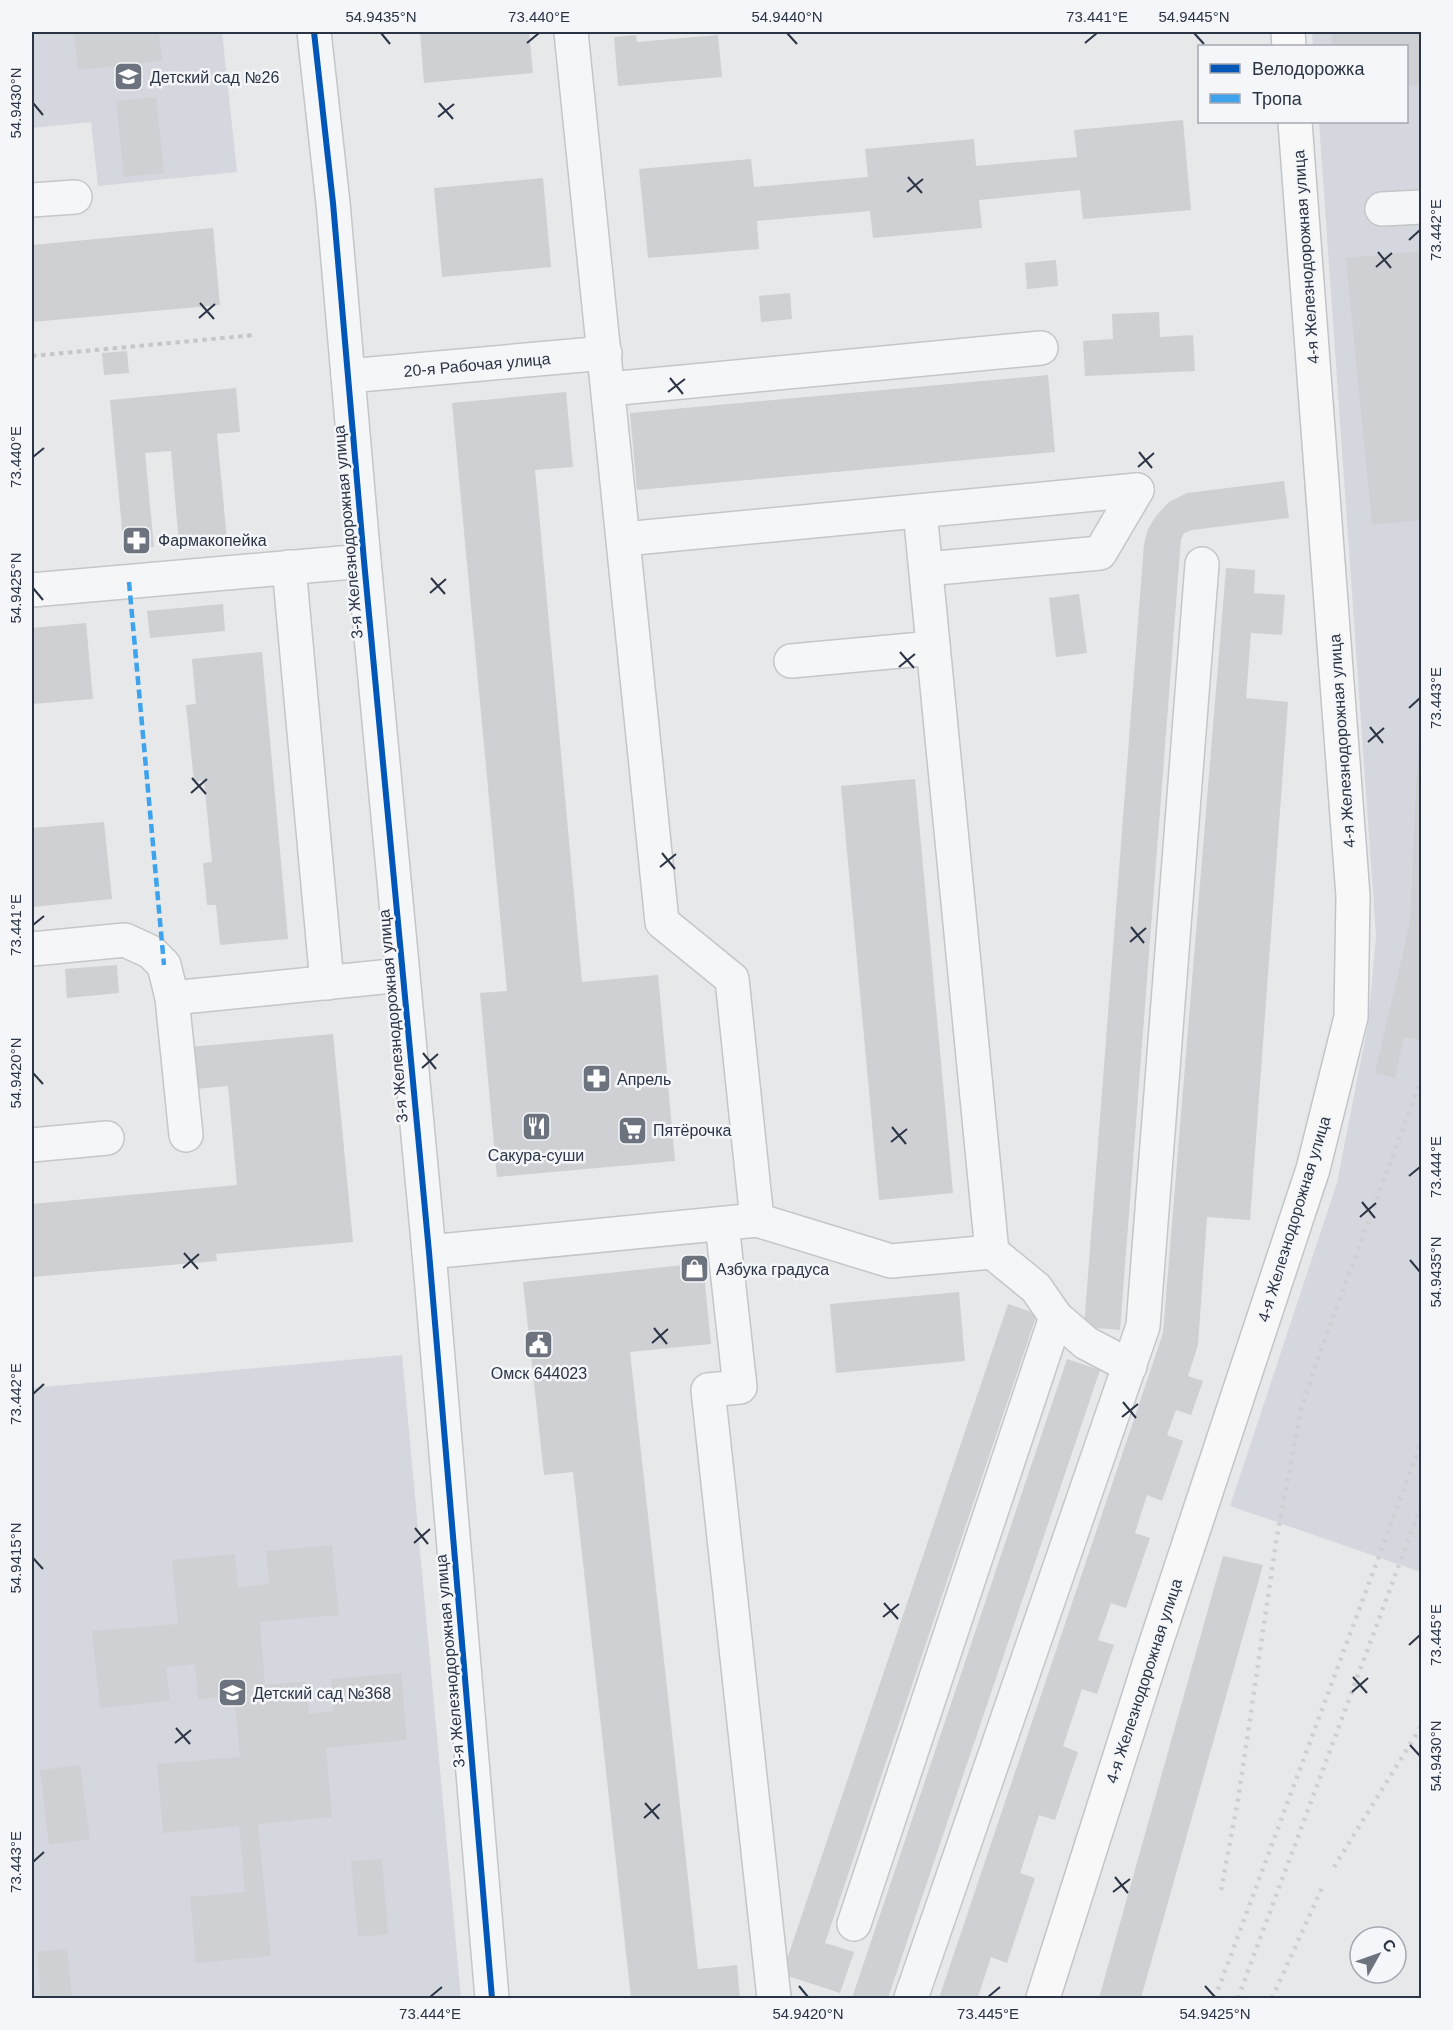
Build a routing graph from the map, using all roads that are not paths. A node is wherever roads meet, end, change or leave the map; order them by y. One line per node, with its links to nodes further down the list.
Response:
1 (314, 32): 10 (street, 3-я Железнодорожная улица)
2 (572, 32): 9 (street)
3 (1295, 123): 38 (main road, 4-я Железнодорожная улица)
4 (75, 197): 5 (street)
5 (32, 200)
6 (1422, 207): 7 (street)
7 (1383, 209)
8 (1041, 348): 11 (street)
9 (605, 353): 10 (street, 20-я Рабочая улица); 11 (street)
10 (348, 376): 14 (street, 3-я Железнодорожная улица)
11 (609, 389): 13 (street)
12 (920, 511): 13 (street); 17 (street); 17 (street)
13 (624, 539): 28 (street)
14 (364, 561): 16 (street); 22 (street, 3-я Железнодорожная улица)
15 (1202, 564): 33 (street)
16 (289, 567): 18 (street); 23 (street)
17 (926, 569): 19 (street)
18 (32, 590)
19 (933, 648): 20 (street); 31 (street)
20 (791, 661)
21 (32, 949): 24 (street)
22 (402, 975): 23 (street); 30 (street, 3-я Железнодорожная улица)
23 (327, 983): 24 (street)
24 (172, 998): 25 (street)
25 (186, 1136)
26 (106, 1138): 27 (street)
27 (32, 1145)
28 (757, 1220): 29 (street); 31 (street)
29 (722, 1224): 30 (street); 36 (street)
30 (429, 1252): 35 (street, 3-я Железнодорожная улица)
31 (992, 1252): 32 (street)
32 (1056, 1317): 33 (street); 34 (street)
33 (1130, 1366): 37 (street)
34 (855, 1924)
35 (488, 1998)
36 (774, 1998)
37 (911, 1998)
38 (1043, 1998)

